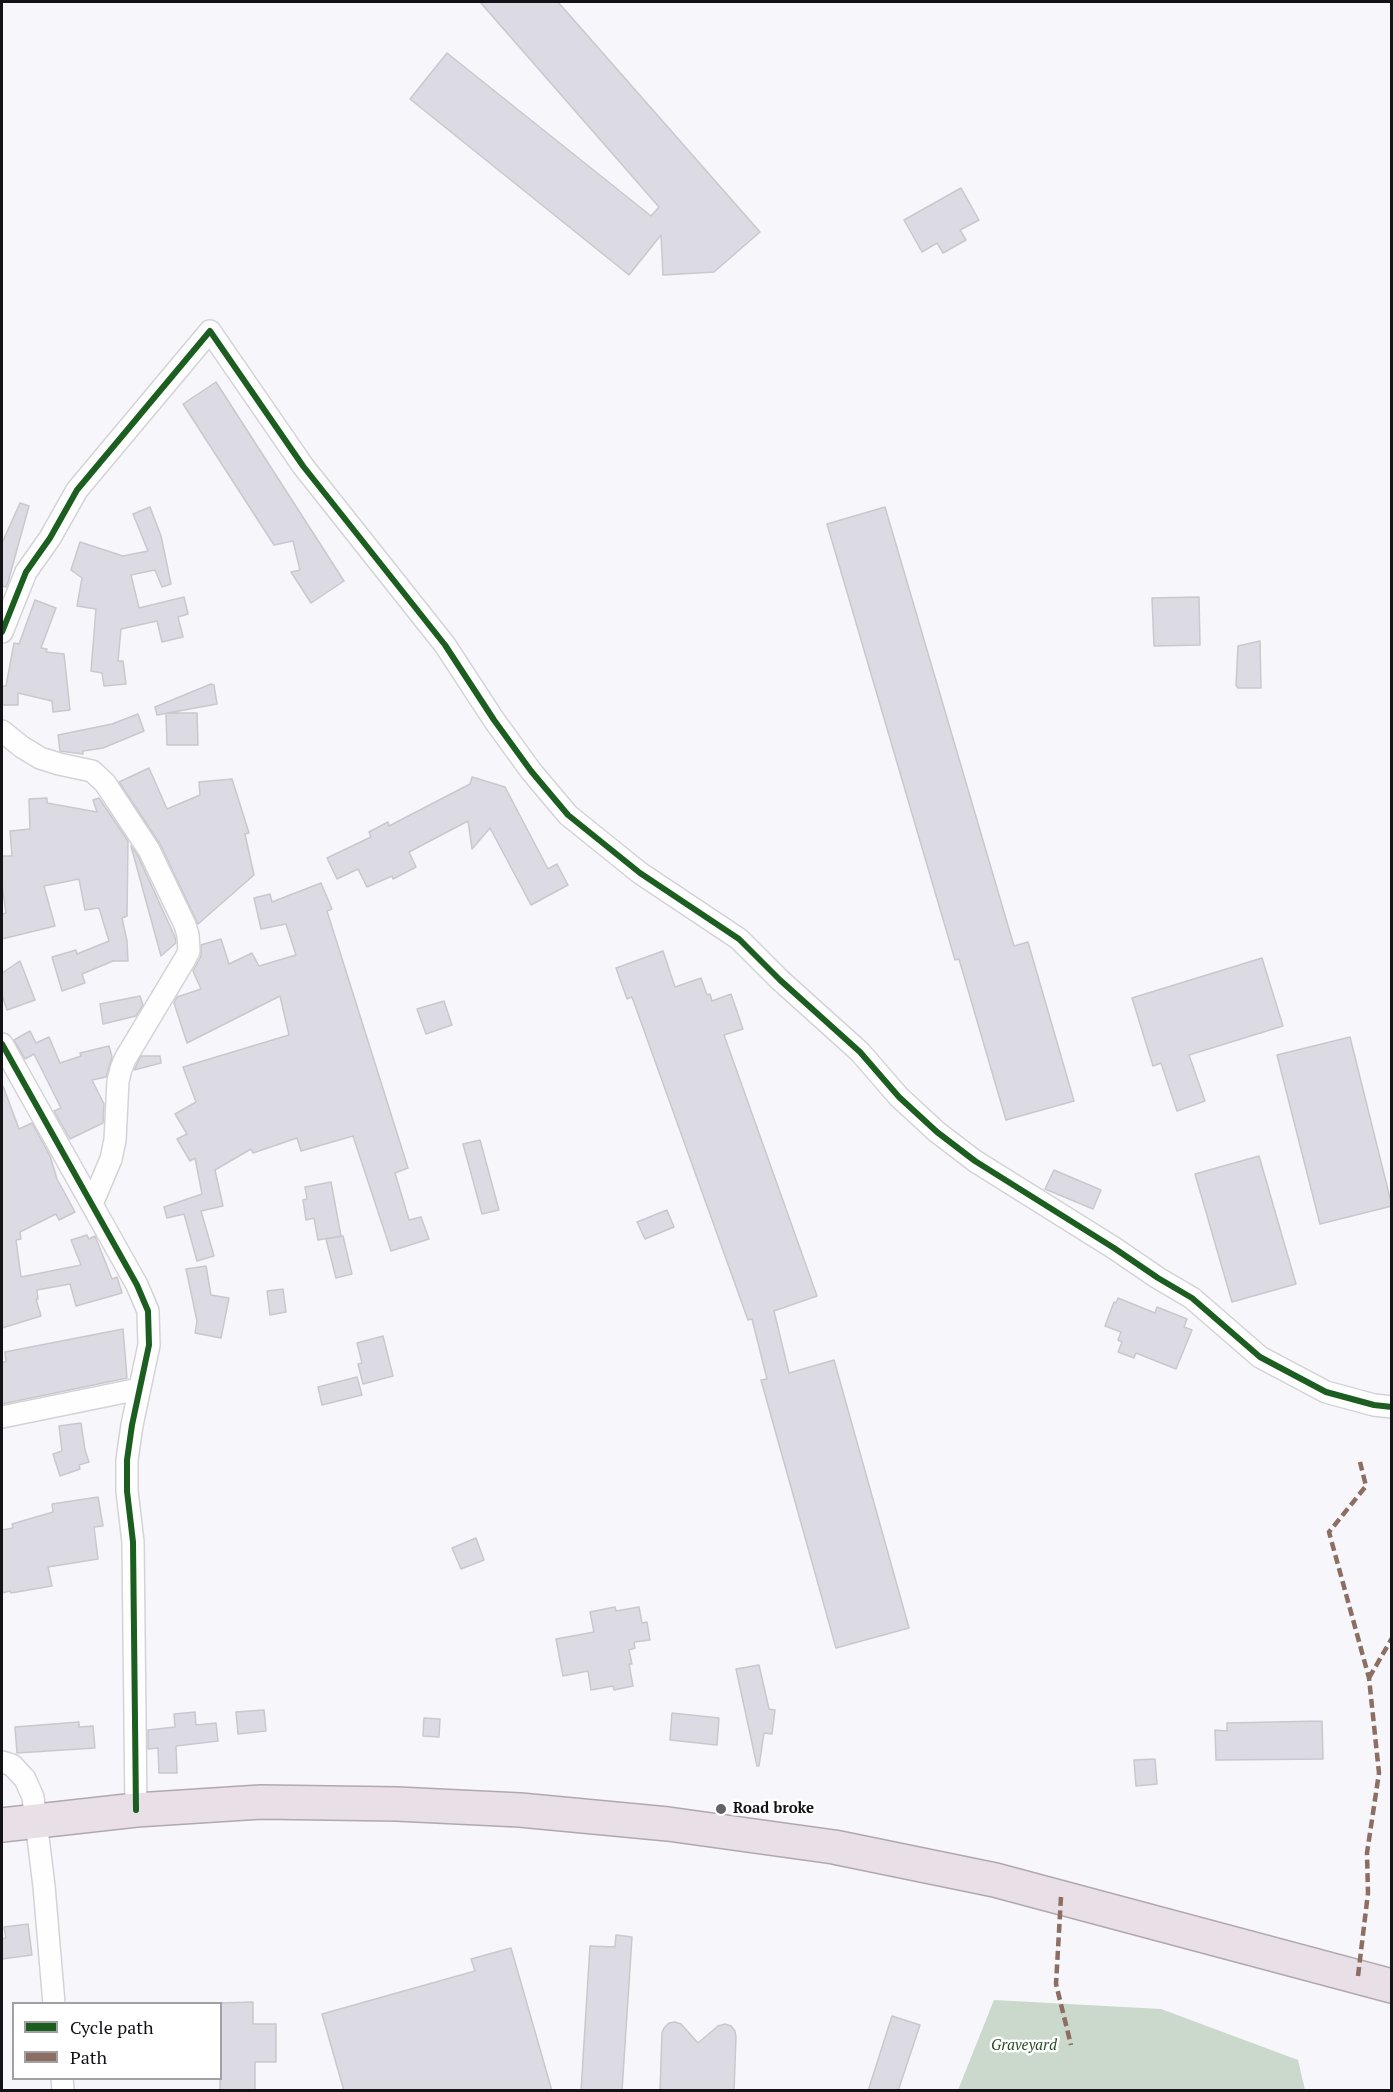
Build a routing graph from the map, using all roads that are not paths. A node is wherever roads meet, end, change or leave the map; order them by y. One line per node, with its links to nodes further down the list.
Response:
1 (2, 632): 6 (street)
2 (2, 731): 4 (street)
3 (2, 1044): 4 (street)
4 (92, 1204): 5 (street)
5 (139, 1389): 7 (street); 9 (street)
6 (1392, 1407)
7 (2, 1417)
8 (2, 1762): 10 (street)
9 (136, 1810): 10 (highway); 12 (highway)
10 (37, 1821): 11 (highway); 13 (street)
11 (2, 1825)
12 (1392, 1986)
13 (54, 2002)

